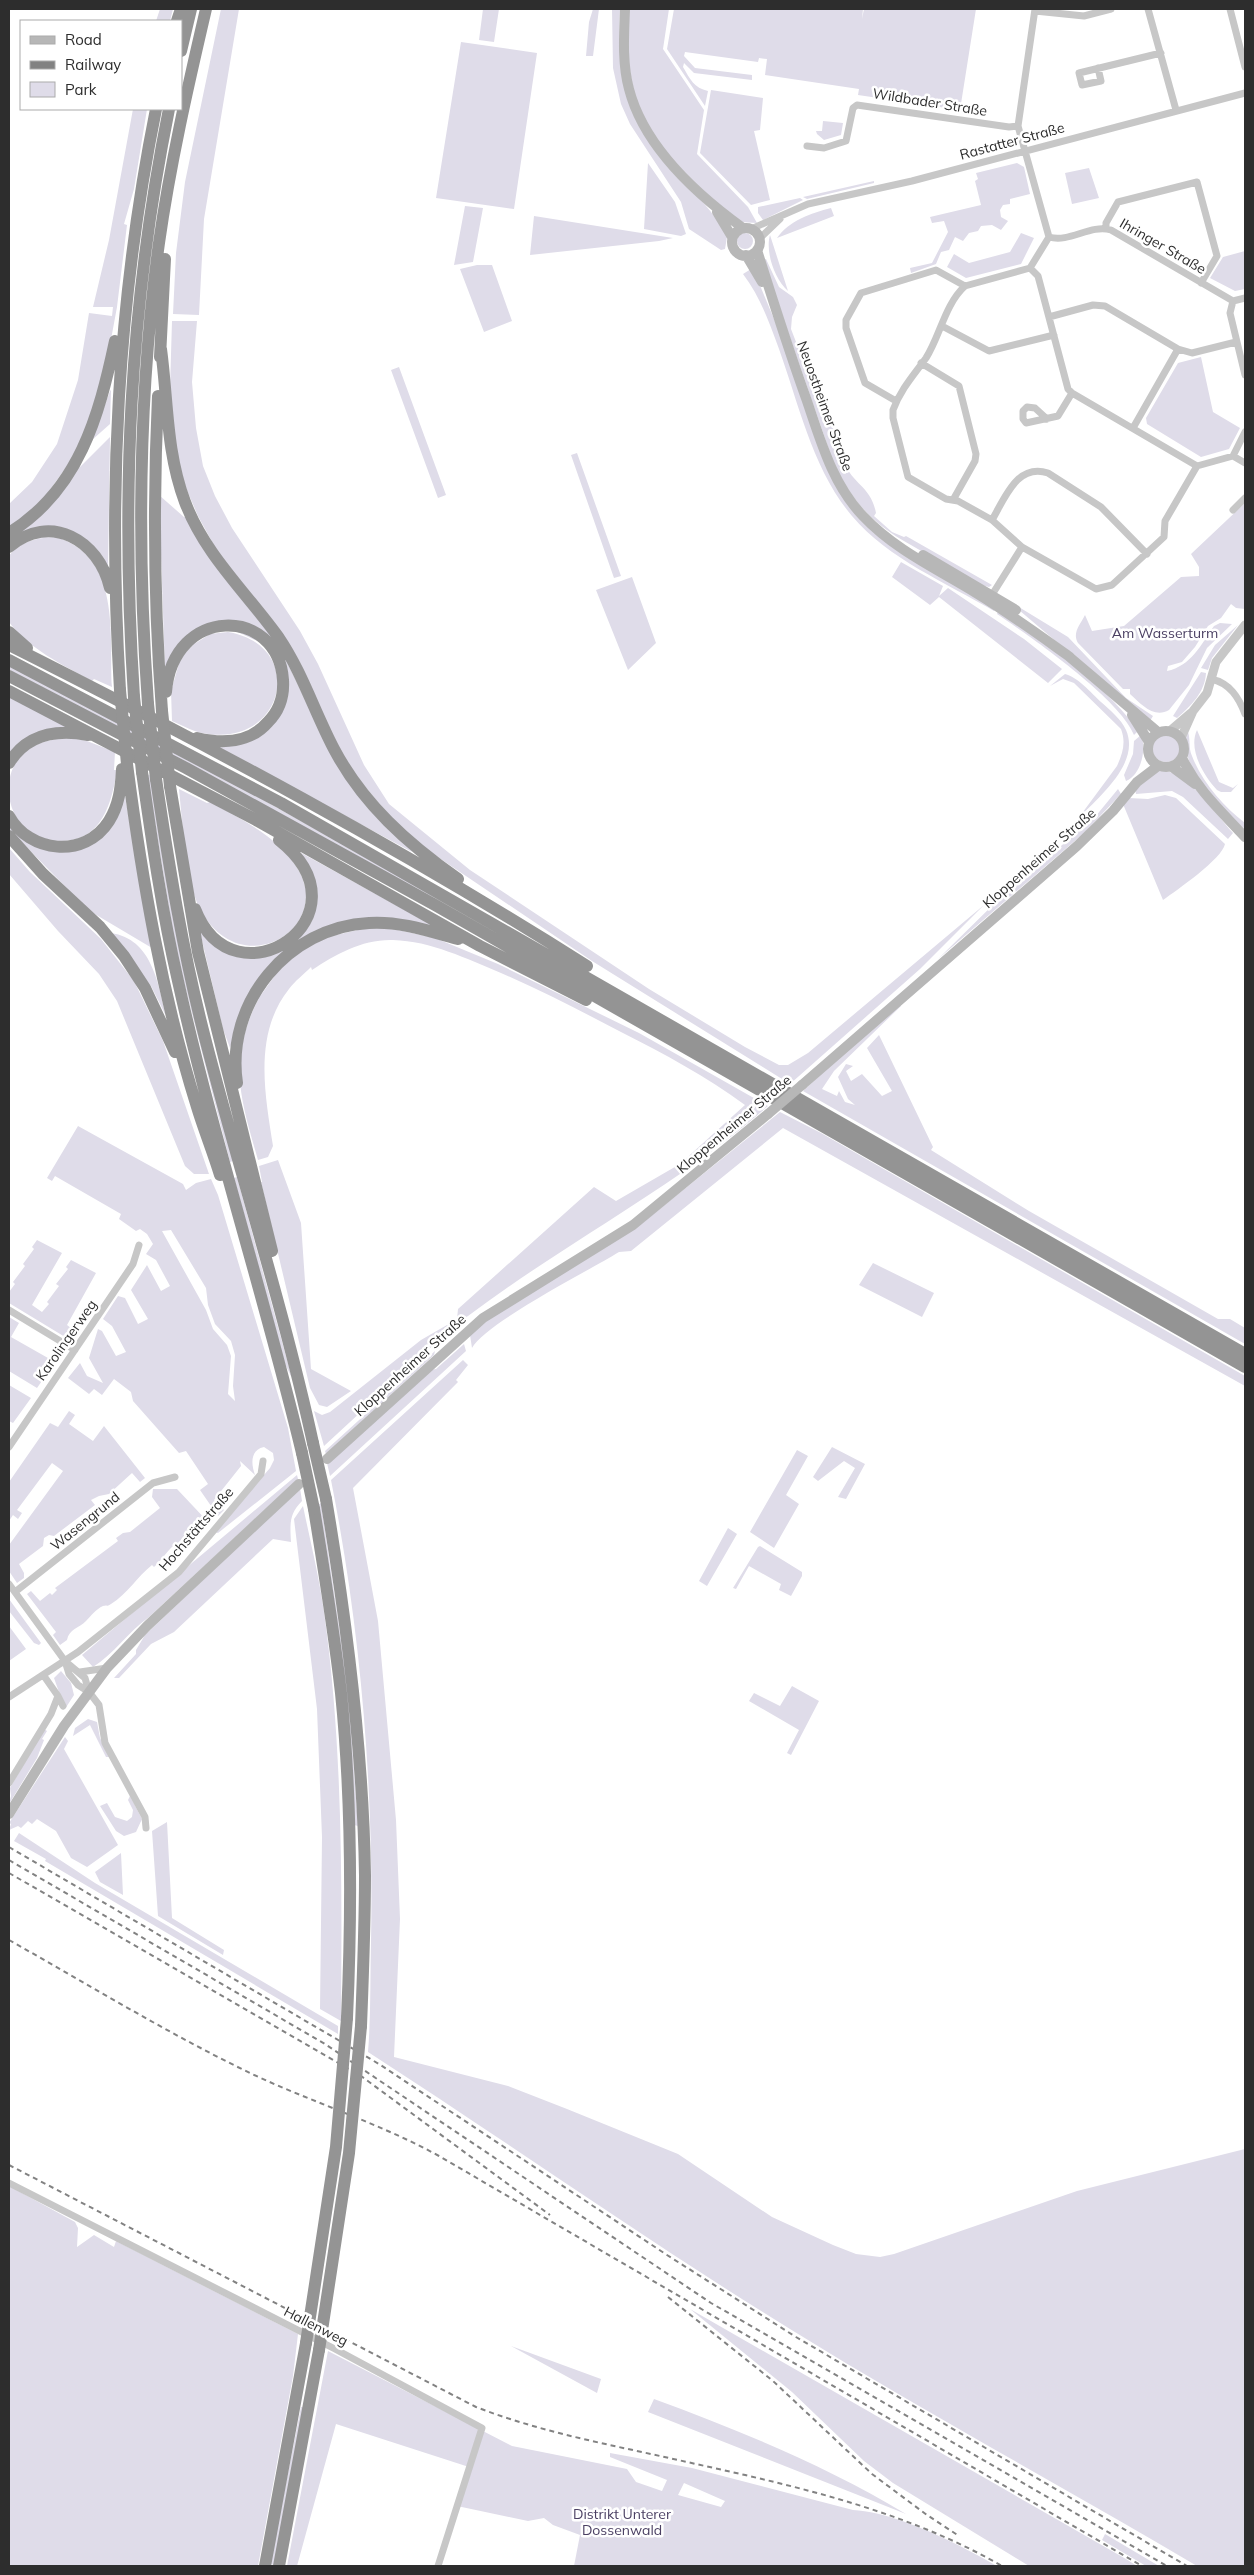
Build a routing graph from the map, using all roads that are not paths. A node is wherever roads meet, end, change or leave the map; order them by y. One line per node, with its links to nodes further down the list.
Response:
1 (191, 9): 8 (highway)
2 (206, 9): 36 (highway)
3 (625, 9): 21 (main road, Neuostheimer Straße)
4 (1111, 9): 7 (street)
5 (1148, 9): 9 (street)
6 (1230, 9): 10 (street)
7 (1035, 10): 16 (street)
8 (182, 47)
9 (1161, 53): 11 (street); 15 (street)
10 (1245, 67)
11 (1098, 68)
12 (1245, 93): 15 (street, Rastatter Straße)
13 (156, 110): 35 (highway)
14 (169, 110): 35 (highway)
15 (1176, 110): 18 (street, Rastatter Straße)
16 (1018, 126): 17 (street, Wildbader Straße); 18 (street)
17 (807, 146)
18 (1026, 150): 22 (street, Rastatter Straße); 26 (street)
19 (1109, 199): 20 (street)
20 (1116, 206): 24 (street); 30 (street)
21 (714, 207): 23 (main road, Neuostheimer Straße); 25 (main road, Neuostheimer Straße)
22 (786, 214): 23 (street, Rastatter Straße); 27 (street, Rastatter Straße)
23 (747, 228): 25 (main road); 27 (main road, Neuostheimer Straße)
24 (1106, 228): 26 (street, Ihringer Straße); 30 (street, Ihringer Straße)
25 (732, 237): 28 (main road, Neuostheimer Straße)
26 (1049, 237): 29 (street)
27 (758, 245): 28 (main road); 32 (main road, Neuostheimer Straße)
28 (746, 256): 32 (main road, Neuostheimer Straße)
29 (1030, 268): 31 (street); 37 (street)
30 (1201, 283): 34 (street, Ihringer Straße)
31 (965, 286): 38 (street); 46 (street)
32 (770, 296): 61 (main road, Neuostheimer Straße)
33 (1245, 298): 34 (street)
34 (1232, 301): 40 (street)
35 (130, 316): 57 (highway); 62 (highway); 102 (highway, bridge)
36 (156, 316): 41 (highway); 101 (highway, bridge)
37 (1049, 316): 39 (street); 42 (street)
38 (942, 326): 39 (street); 43 (street)
39 (1054, 335): 45 (street)
40 (1236, 342): 42 (street); 44 (street)
41 (160, 349): 73 (highway); 95 (highway)
42 (1178, 350): 48 (street)
43 (921, 363): 46 (street); 54 (street)
44 (1245, 375)
45 (1072, 393): 47 (street); 48 (street)
46 (896, 401): 54 (street)
47 (1047, 419)
48 (1133, 428): 52 (street)
49 (1245, 432): 50 (street)
50 (1233, 456): 51 (street); 52 (street)
51 (1245, 463)
52 (1197, 466): 60 (street)
53 (1245, 498): 55 (street)
54 (953, 500): 56 (street)
55 (1233, 510)
56 (992, 520): 59 (street); 60 (street)
57 (9, 532)
58 (9, 547): 62 (highway)
59 (1022, 547): 60 (street); 61 (street)
60 (1146, 554)
61 (990, 597): 72 (main road, Neuostheimer Straße)
62 (115, 610): 85 (highway, bridge)
63 (1245, 625): 64 (street)
64 (1243, 631): 70 (street)
65 (9, 632): 68 (highway)
66 (9, 645): 68 (highway)
67 (9, 660): 97 (highway)
68 (49, 665): 78 (highway)
69 (9, 676): 98 (highway)
70 (1211, 679): 74 (street); 75 (street)
71 (9, 690): 79 (highway)
72 (1123, 705): 77 (main road, Neuostheimer Straße); 81 (main road, Neuostheimer Straße)
73 (162, 711): 78 (highway); 94 (highway, bridge)
74 (1193, 711): 76 (street); 80 (street)
75 (1245, 714)
76 (1170, 731): 77 (main road); 80 (main road)
77 (1158, 732): 81 (main road)
78 (181, 733): 95 (highway)
79 (100, 737): 84 (highway); 91 (highway)
80 (1181, 738): 83 (main road)
81 (1149, 742): 82 (main road)
82 (1149, 756): 86 (main road); 88 (main road, Kloppenheimer Straße)
83 (1182, 758): 87 (main road); 89 (main road)
84 (9, 763)
85 (125, 763): 90 (highway); 99 (highway)
86 (1158, 766): 87 (main road); 88 (main road, Kloppenheimer Straße)
87 (1172, 766): 89 (main road)
88 (1137, 782): 109 (main road, Kloppenheimer Straße, bridge)
89 (1198, 786): 92 (main road)
90 (9, 816)
91 (256, 820): 94 (highway); 96 (highway)
92 (1244, 835)
93 (9, 836): 99 (highway)
94 (185, 886): 100 (highway)
95 (482, 900): 97 (highway)
96 (480, 946): 98 (highway); 100 (highway)
97 (623, 997): 106 (highway)
98 (640, 1022): 107 (highway)
99 (197, 1108): 102 (highway)
100 (244, 1128): 101 (highway)
101 (244, 1158): 128 (highway, bridge)
102 (221, 1165): 127 (highway, bridge)
103 (139, 1245): 105 (street, Karolingerweg)
104 (9, 1310): 105 (street)
105 (75, 1350): 108 (street, Karolingerweg)
106 (1245, 1354)
107 (1245, 1367)
108 (9, 1447)
109 (327, 1459)
110 (263, 1461): 115 (street, Hochstättstraße)
111 (175, 1477): 114 (street, Wasengrund)
112 (299, 1484): 116 (main road)
113 (9, 1584): 114 (street)
114 (15, 1592): 115 (street)
115 (66, 1662): 117 (street); 118 (street, Hochstättstraße); 119 (street)
116 (107, 1668): 117 (street); 119 (main road)
117 (80, 1672): 119 (street)
118 (44, 1676): 120 (street); 121 (street, Hochstättstraße)
119 (89, 1692): 124 (main road); 125 (street)
120 (58, 1696): 122 (street); 123 (street)
121 (9, 1697)
122 (62, 1706)
123 (9, 1783)
124 (9, 1814)
125 (146, 1828)
126 (9, 2183): 129 (street, Hallenweg)
127 (265, 2566)
128 (279, 2566)
129 (438, 2566)

